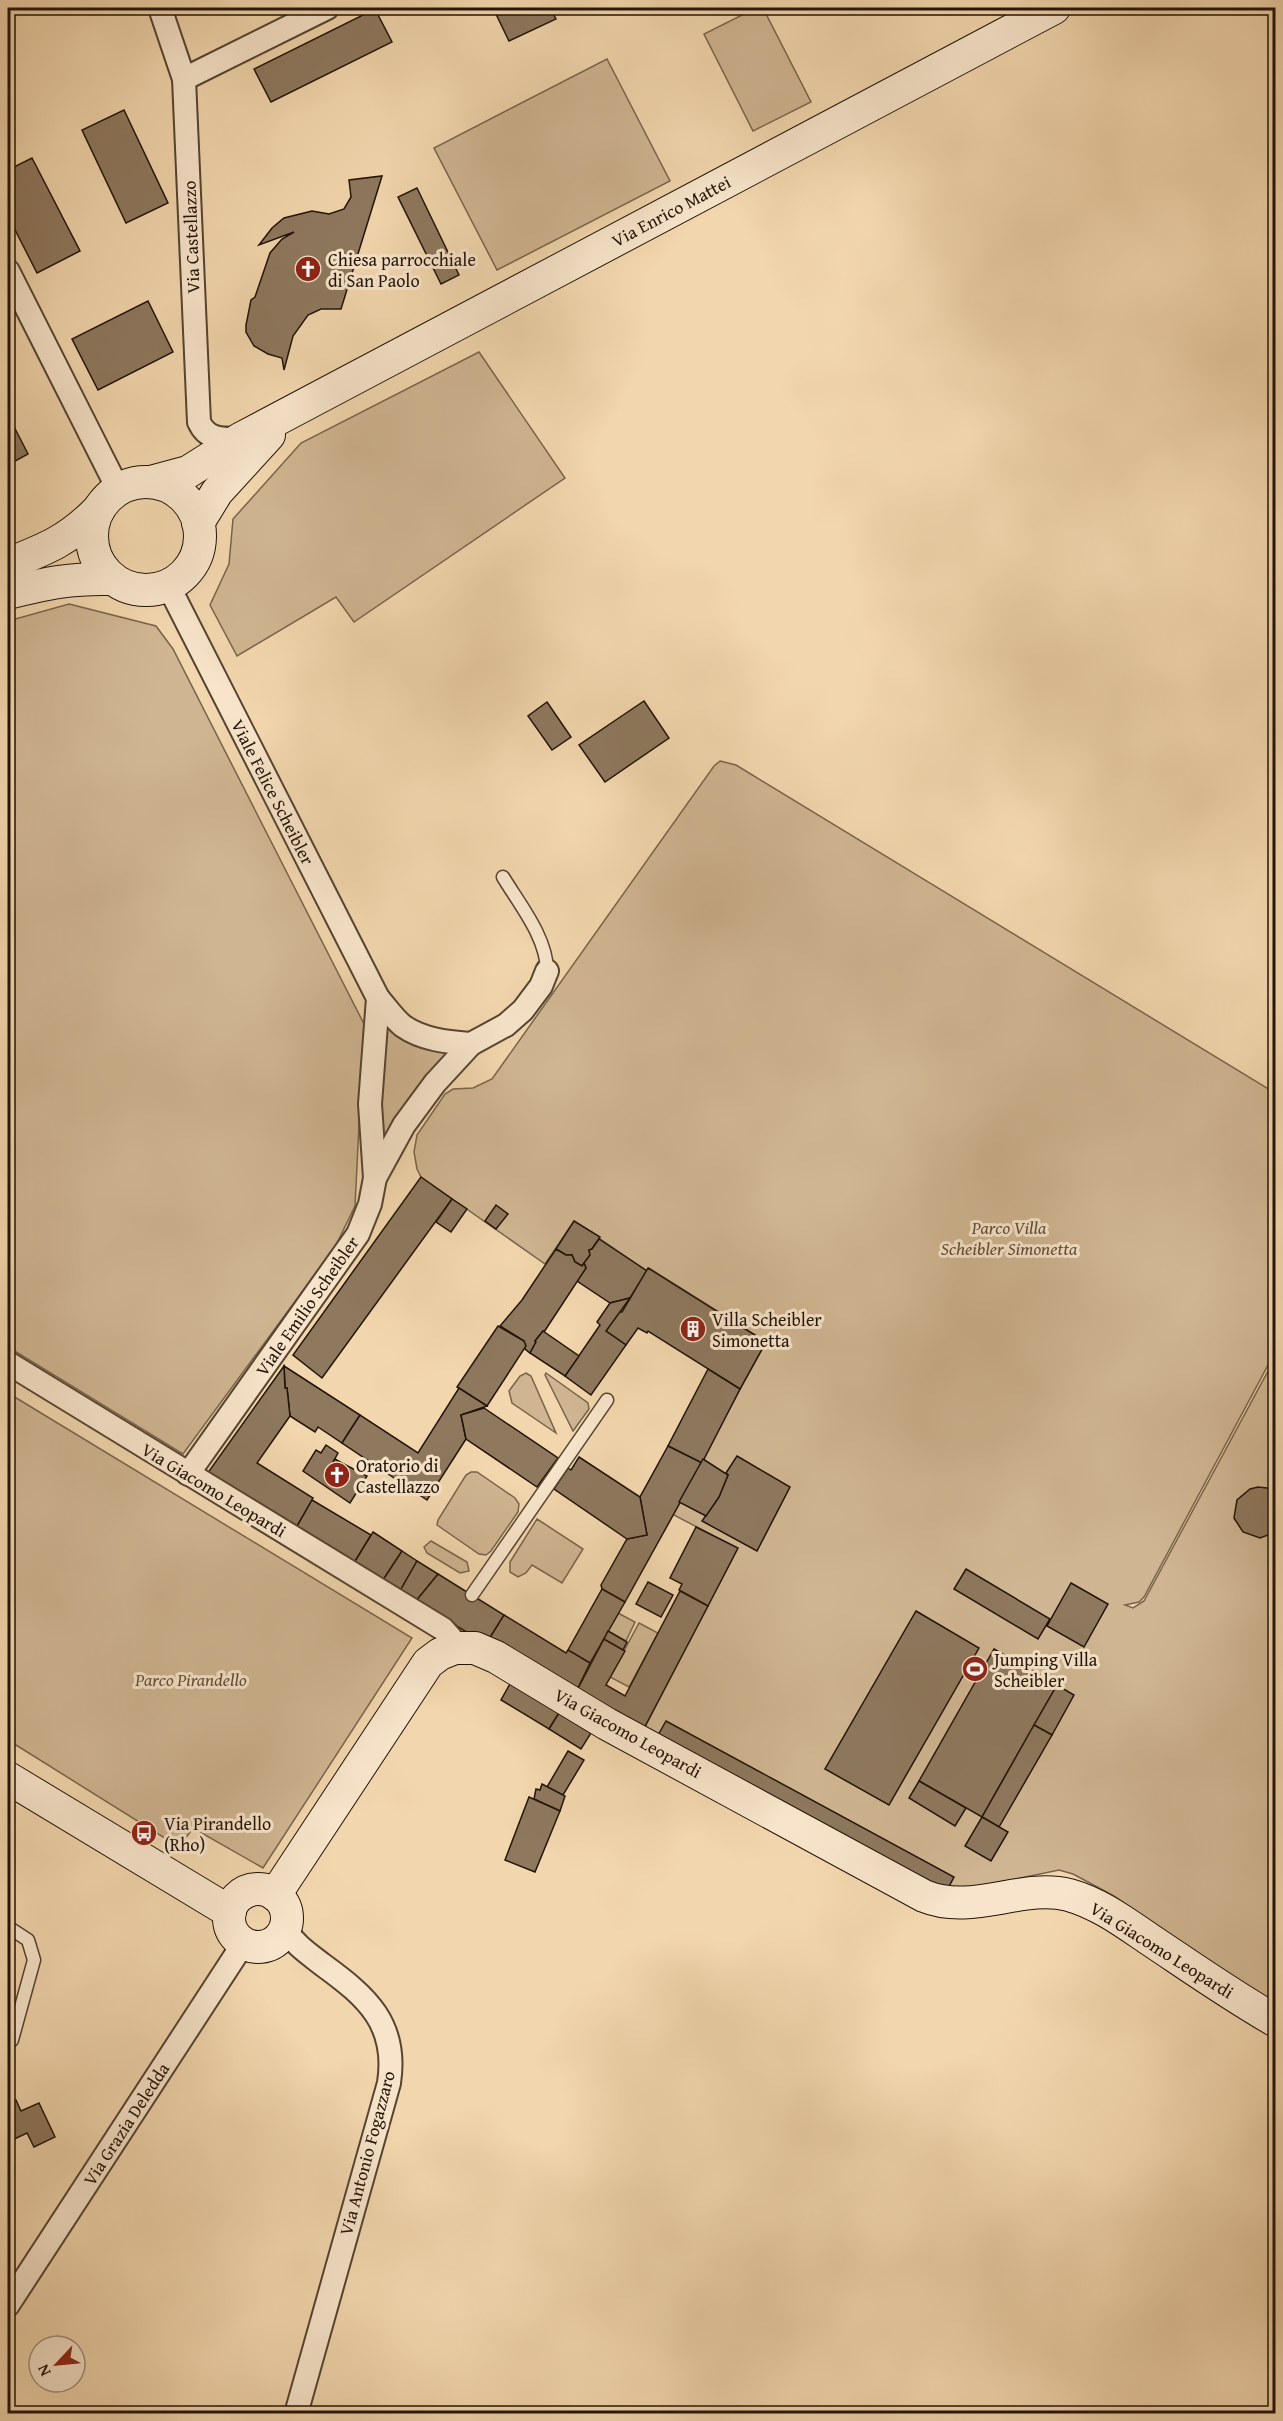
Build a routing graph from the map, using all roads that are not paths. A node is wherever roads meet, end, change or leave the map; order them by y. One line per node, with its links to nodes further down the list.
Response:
1 (160, 8): 4 (street, Via Castellazzo)
2 (327, 8): 4 (street)
3 (1054, 8): 6 (street, Via Enrico Mattei)
4 (184, 79): 7 (street, Via Castellazzo)
5 (8, 271): 9 (street)
6 (288, 414): 7 (street, Via Enrico Mattei); 10 (street, Via Enrico Mattei)
7 (240, 439): 8 (street, Via Enrico Mattei)
8 (152, 482): 9 (street); 10 (street)
9 (108, 500): 11 (street); 12 (street)
10 (198, 523): 13 (street)
11 (8, 564)
12 (113, 579): 13 (street); 14 (street)
13 (168, 585): 17 (street, Viale Felice Scheibler)
14 (8, 593)
15 (503, 877): 16 (lane)
16 (547, 971): 18 (street, Viale Emilio Scheibler)
17 (378, 998): 18 (street, Viale Felice Scheibler); 19 (street)
18 (471, 1044): 19 (street, Viale Emilio Scheibler)
19 (375, 1178): 22 (street, Viale Emilio Scheibler)
20 (8, 1363): 22 (street, Via Giacomo Leopardi)
21 (607, 1400): 23 (lane)
22 (188, 1474): 24 (street, Via Giacomo Leopardi)
23 (472, 1595)
24 (452, 1635): 26 (street); 31 (street, Via Giacomo Leopardi)
25 (8, 1778): 27 (street)
26 (275, 1895): 27 (street); 29 (street)
27 (230, 1912): 30 (street)
28 (8, 1927): 32 (lane)
29 (285, 1929): 30 (street); 34 (street, Via Antonio Fogazzaro)
30 (243, 1944): 33 (street, Via Grazia Deledda)
31 (1275, 2021)
32 (8, 2044)
33 (8, 2305)
34 (296, 2414)

